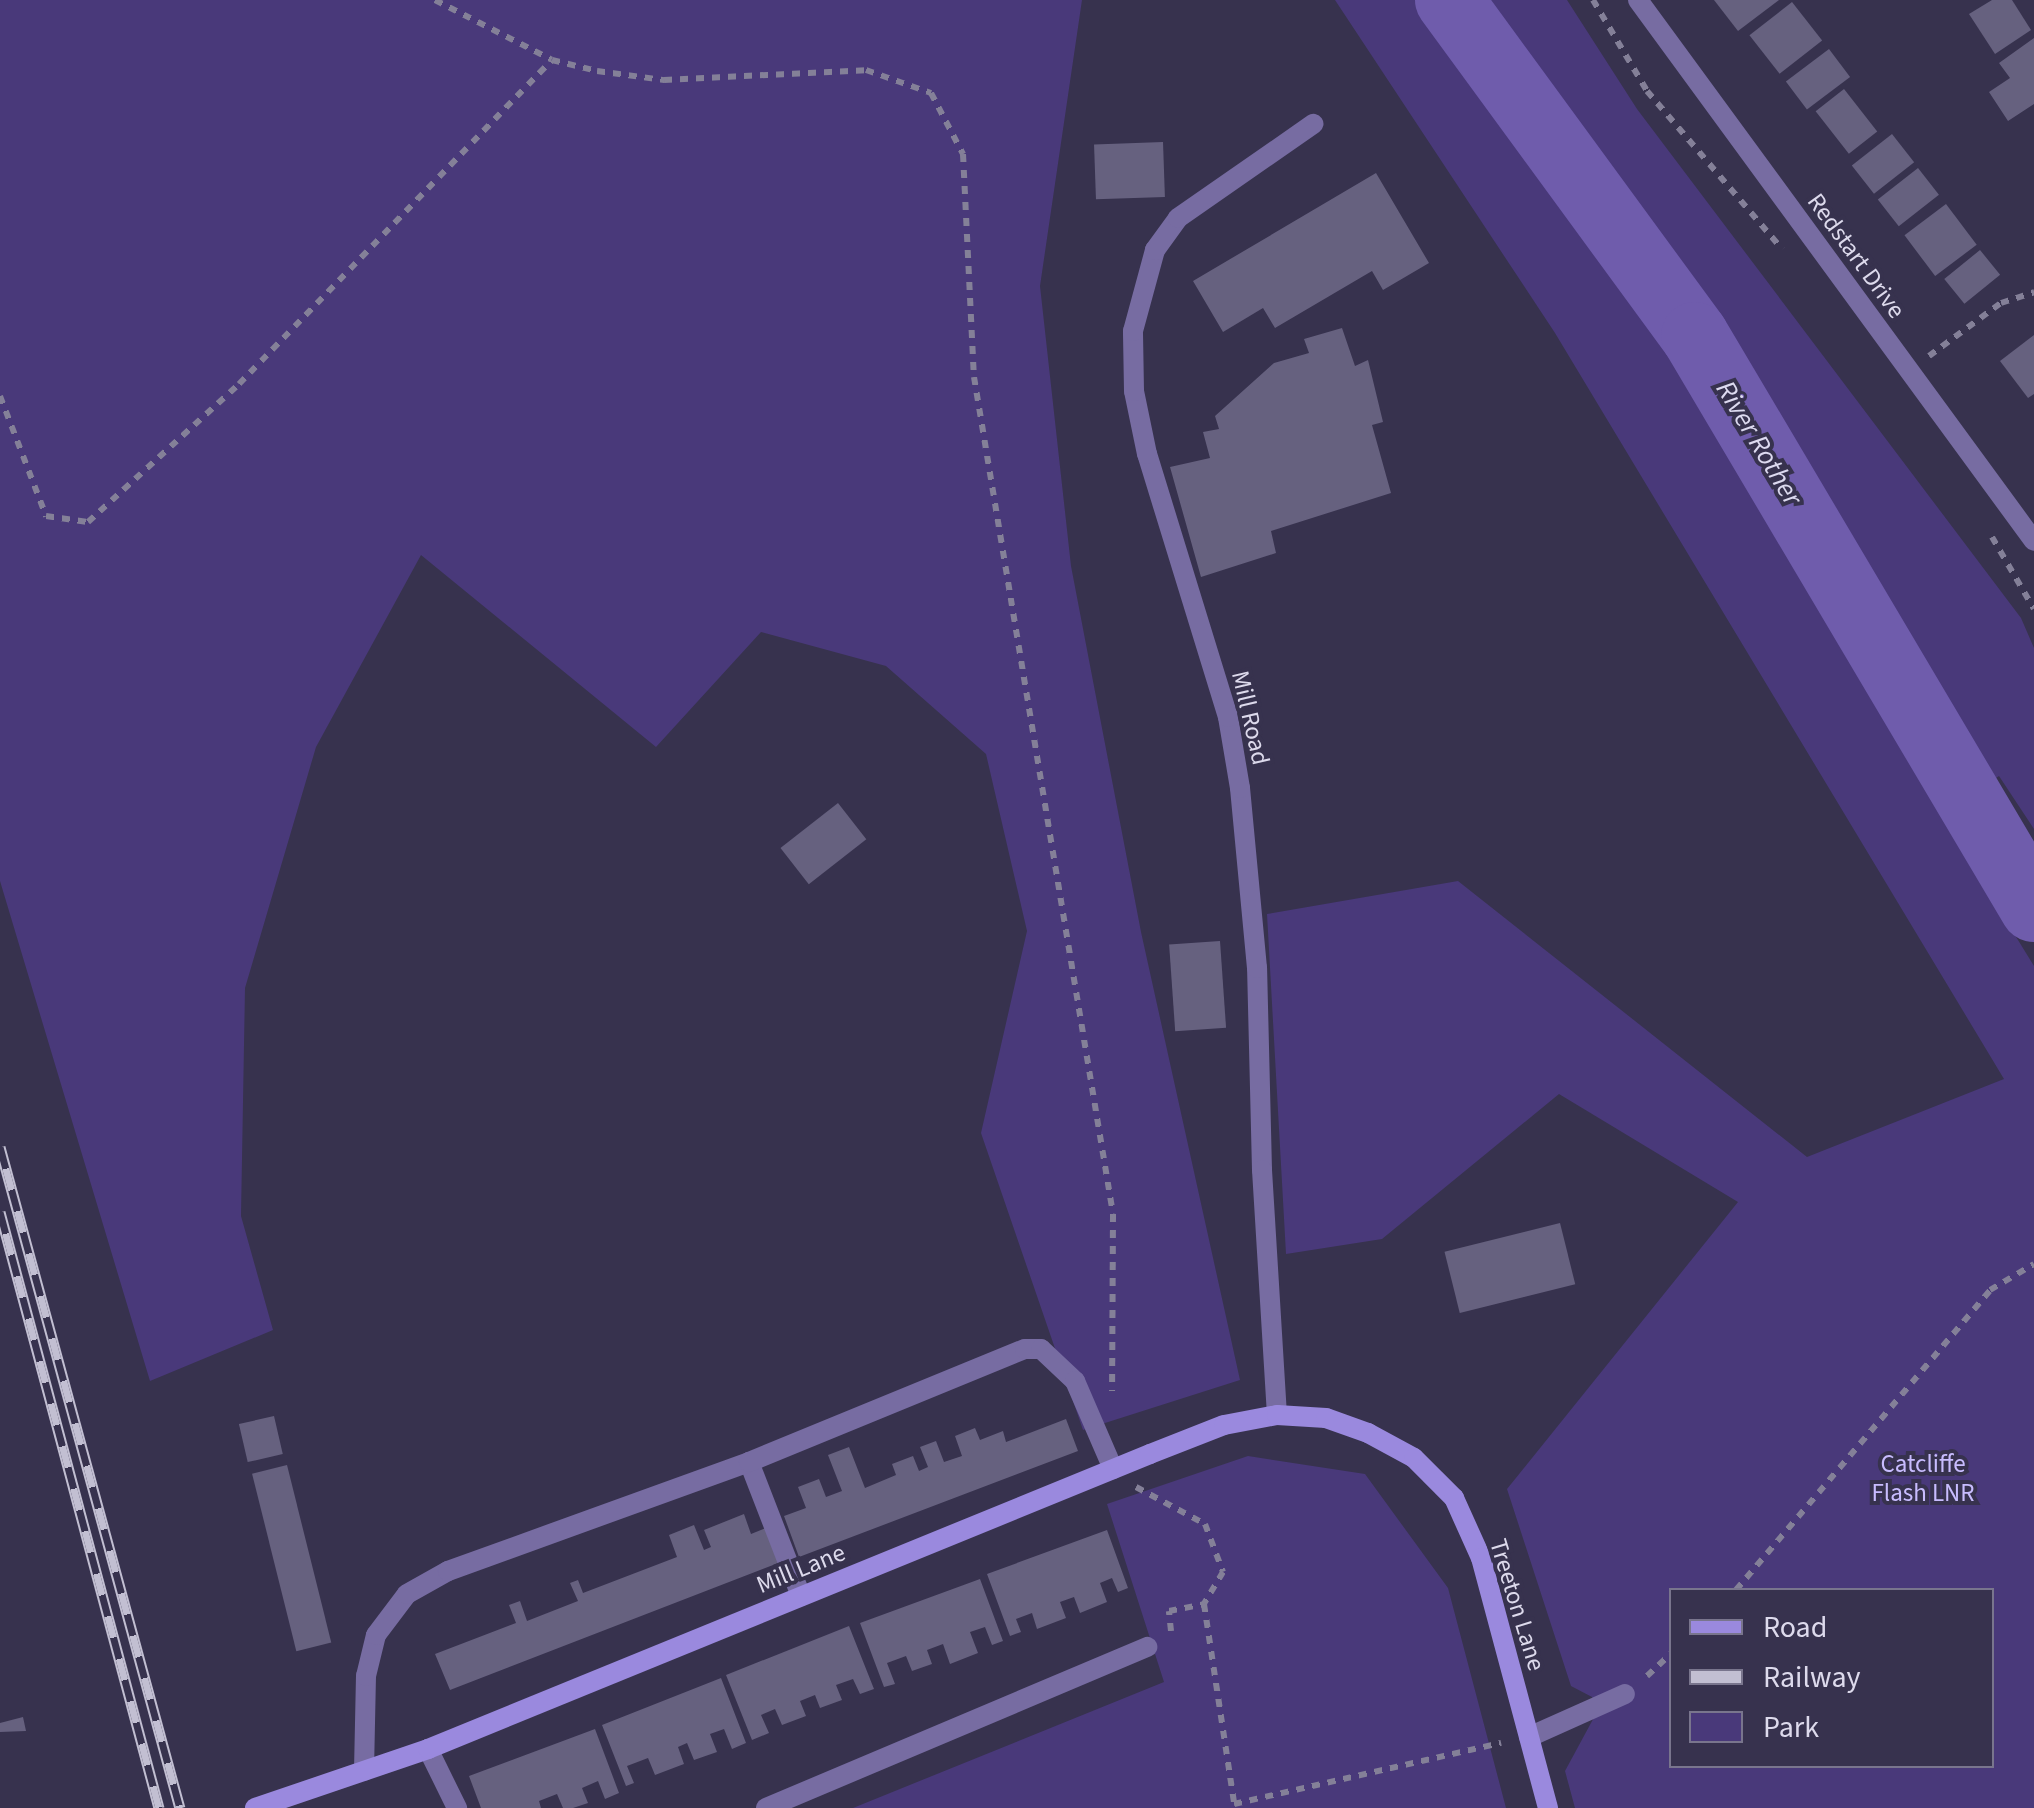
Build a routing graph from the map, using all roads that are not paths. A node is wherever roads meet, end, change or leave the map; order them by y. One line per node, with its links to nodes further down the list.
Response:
1 (1638, 0): 3 (street, Redstart Drive)
2 (1314, 124): 4 (street, Mill Road)
3 (2034, 541)
4 (1277, 1415): 6 (main road, Mill Lane); 10 (main road, Treeton Lane)
5 (748, 1462): 6 (street); 7 (street); 12 (street)
6 (1113, 1468): 7 (main road, Mill Lane)
7 (801, 1596): 11 (main road, Mill Lane)
8 (1147, 1646): 15 (street)
9 (1624, 1694): 10 (street)
10 (1529, 1736): 16 (main road, Treeton Lane)
11 (428, 1749): 12 (main road, Mill Lane); 14 (street)
12 (355, 1774): 13 (main road, Mill Lane)
13 (255, 1808)
14 (456, 1808)
15 (766, 1808)
16 (1548, 1808)

